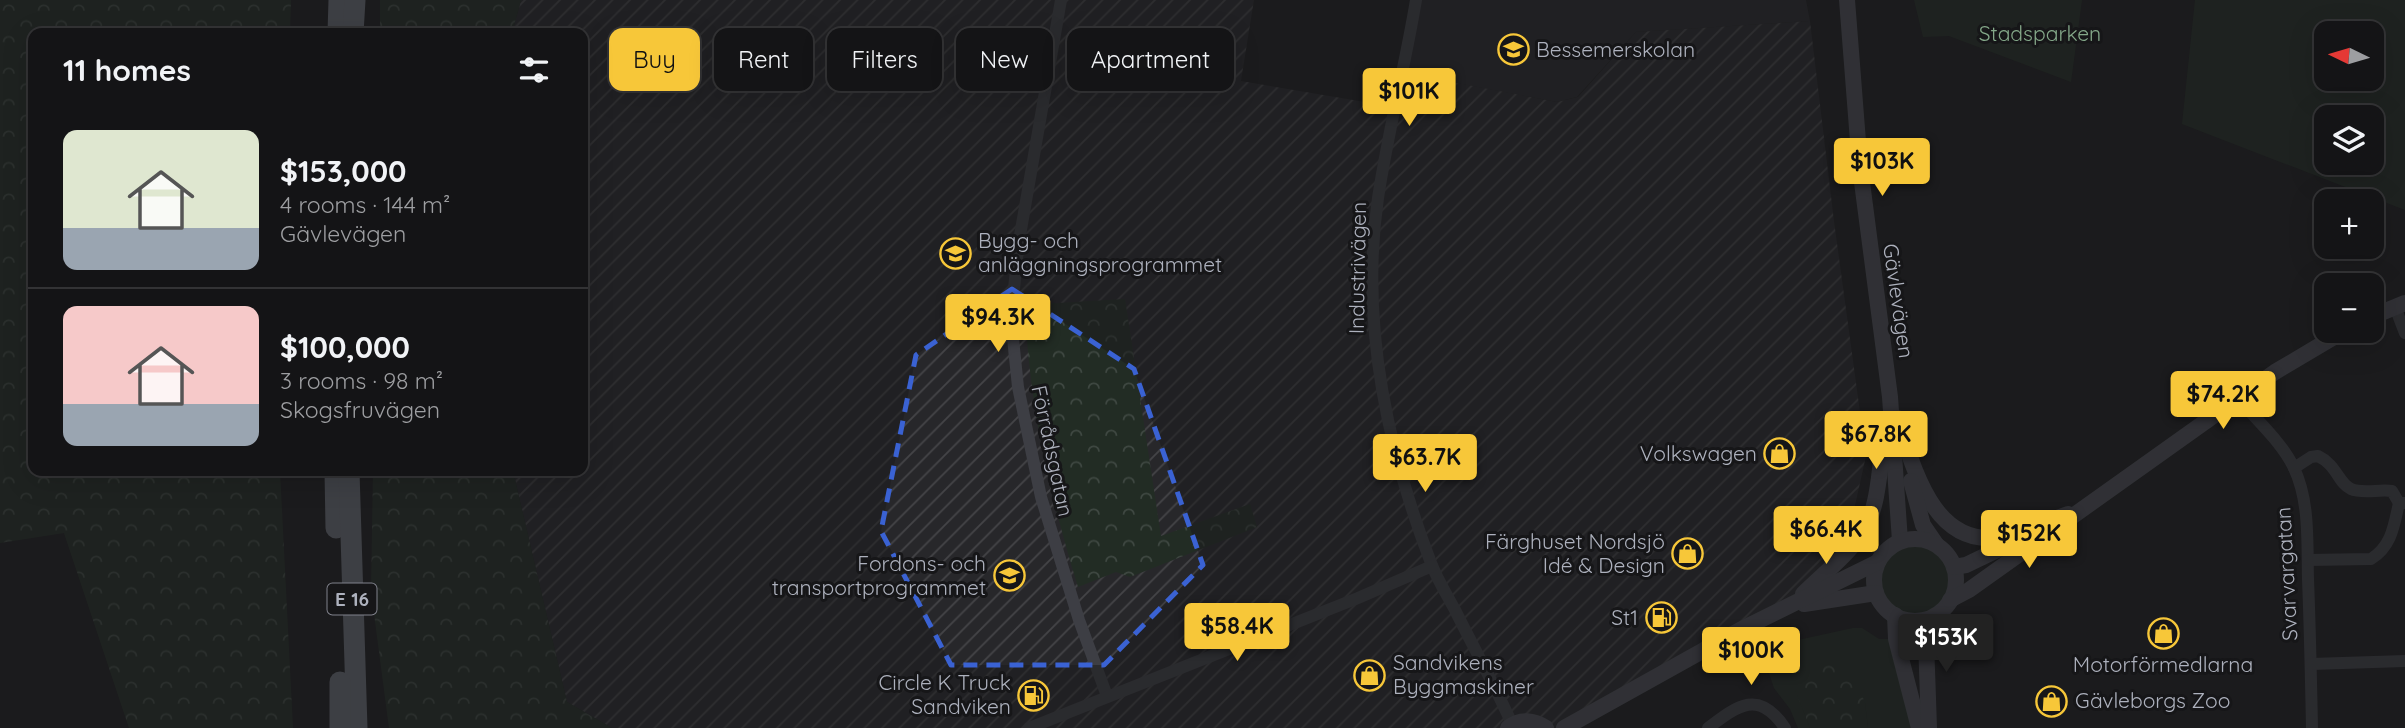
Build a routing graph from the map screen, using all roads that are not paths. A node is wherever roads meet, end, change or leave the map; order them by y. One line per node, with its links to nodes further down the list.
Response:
1 (339, 0): 6 (highway)
2 (355, 0): 7 (highway)
3 (1061, 0): 32 (street, Förrådsgatan)
4 (1416, 0): 22 (street, Industrivägen)
5 (1847, 0): 11 (main road, Gävlevägen)
6 (338, 28)
7 (354, 28)
8 (2400, 305): 9 (street)
9 (2405, 333)
10 (2323, 343): 12 (main road)
11 (1890, 397): 17 (main road); 18 (main road, Gävlevägen); 19 (main road, Gävlevägen); 26 (main road)
12 (2238, 398): 13 (street, Svarvargatan); 17 (main road)
13 (2294, 468): 16 (street); 20 (street, Svarvargatan)
14 (335, 476): 31 (highway, E 16)
15 (349, 476): 31 (highway, E 16)
16 (2402, 503): 20 (street)
17 (2087, 508): 23 (main road); 25 (main road)
18 (1900, 541): 19 (main road); 21 (main road)
19 (1936, 545): 23 (main road, Gävlevägen)
20 (2308, 560): 30 (street, Svarvargatan)
21 (1878, 562): 24 (main road); 26 (main road)
22 (1432, 566): 32 (street); 33 (street, Industrivägen)
23 (1954, 567): 25 (main road)
24 (1876, 593): 26 (main road); 27 (main road)
25 (1950, 600): 28 (main road)
26 (1791, 606): 38 (main road)
27 (1895, 615): 28 (main road); 41 (main road)
28 (1929, 619): 42 (main road)
29 (2405, 661): 30 (street)
30 (2311, 664): 43 (street, Svarvargatan)
31 (347, 682): 34 (highway, E 16); 35 (highway, E 16)
32 (1107, 696): 36 (street)
33 (1510, 726): 37 (main road)
34 (341, 728)
35 (359, 728)
36 (1029, 728)
37 (1546, 728)
38 (1564, 728)
39 (1708, 728): 40 (street)
40 (1786, 728)
41 (1919, 728)
42 (1929, 728)
43 (2312, 728)

